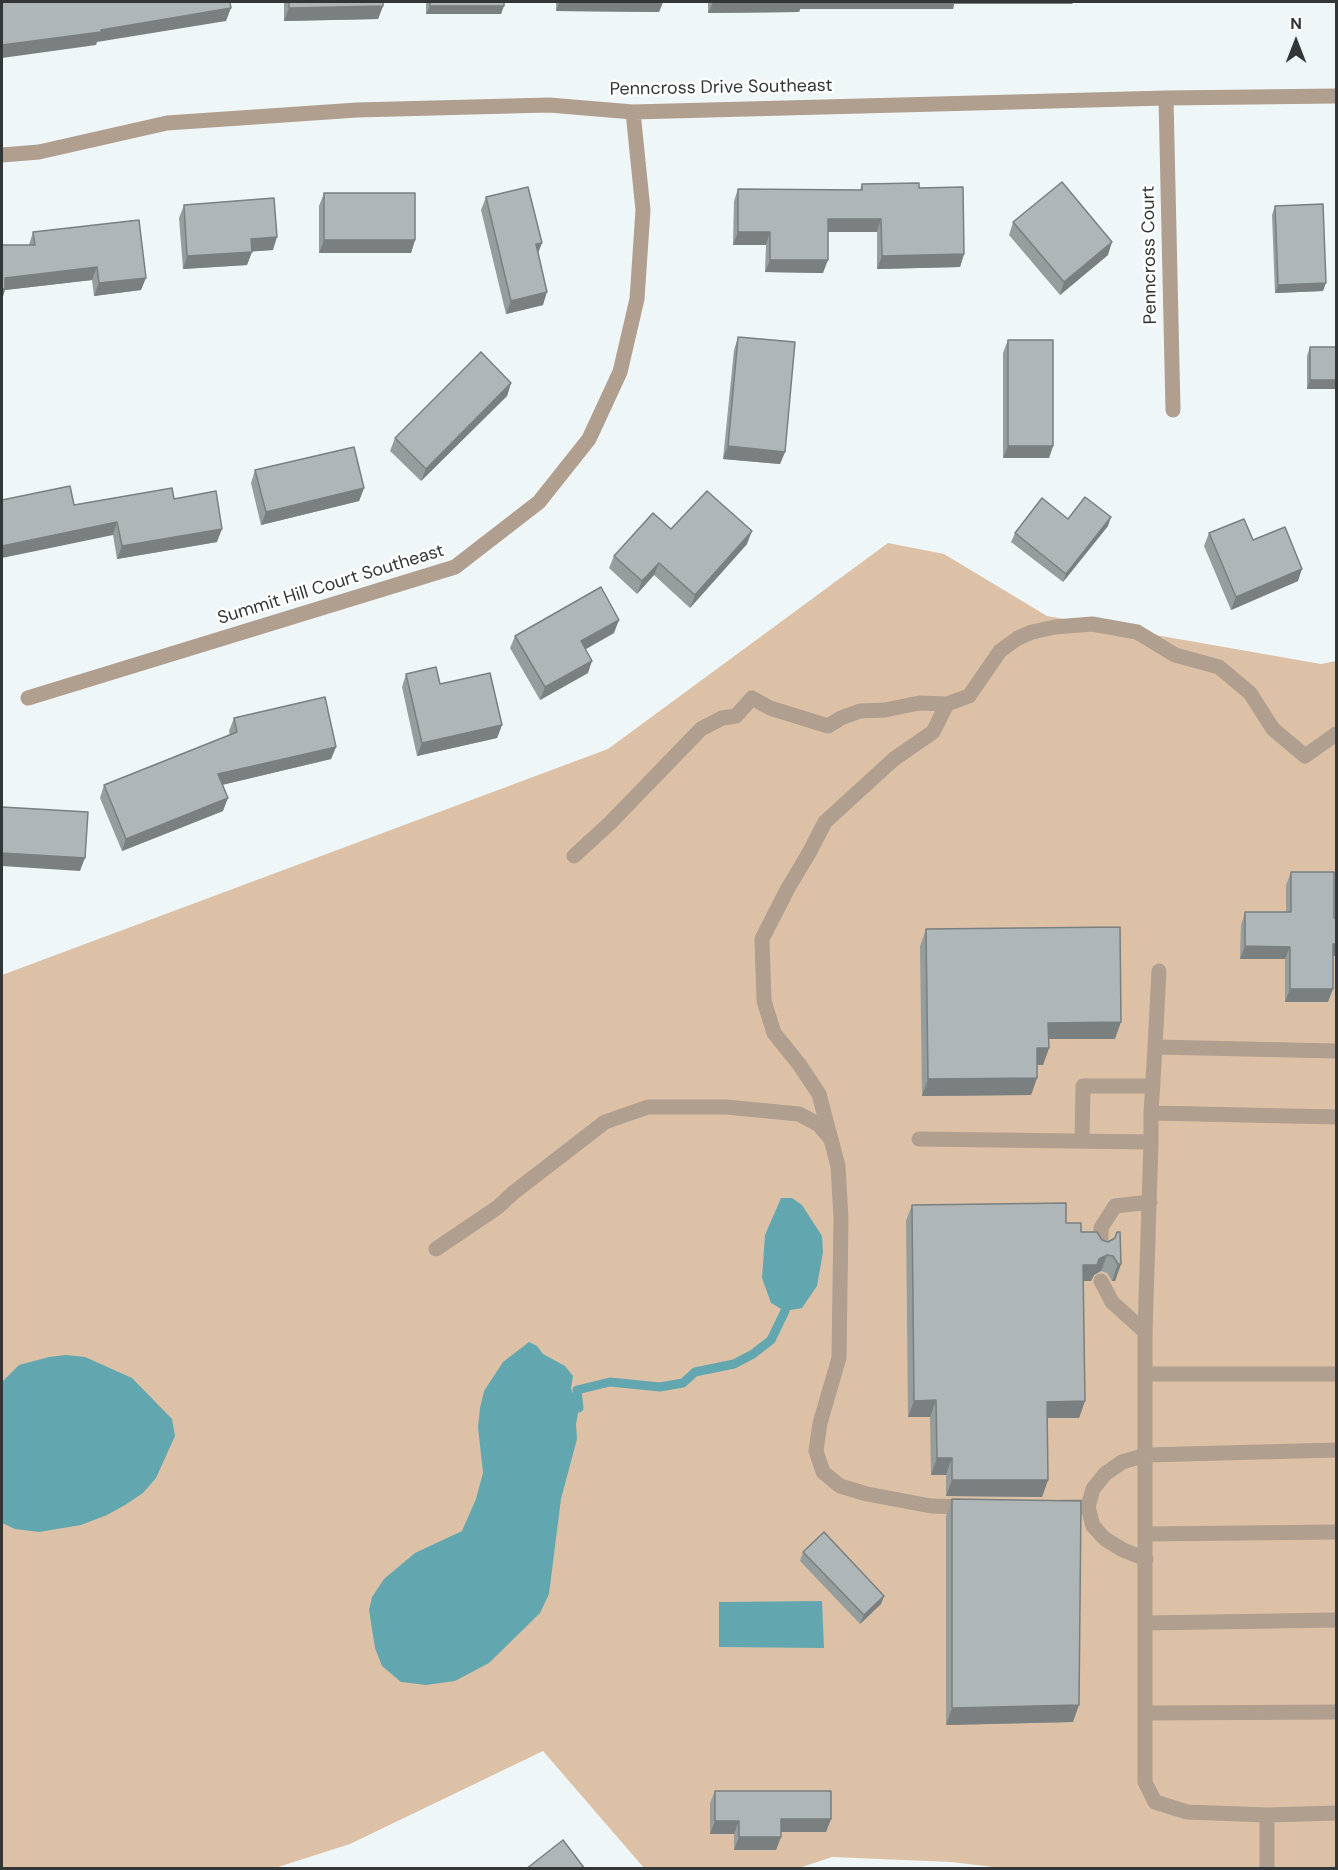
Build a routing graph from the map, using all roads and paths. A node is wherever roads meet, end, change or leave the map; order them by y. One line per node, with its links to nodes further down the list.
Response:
1 (1336, 96): 2 (street, Penncross Drive Southeast)
2 (1166, 98): 3 (street, Penncross Drive Southeast); 5 (street, Penncross Court)
3 (633, 112): 4 (street, Penncross Drive Southeast); 6 (street, Summit Hill Court Southeast)
4 (2, 155)
5 (1173, 410)
6 (28, 698)
7 (947, 704): 8 (street); 9 (street); 16 (street)
8 (1336, 734)
9 (574, 856)
10 (1159, 970): 11 (street)
11 (1155, 1047): 12 (street); 13 (street)
12 (1336, 1051)
13 (1153, 1086): 14 (street); 18 (street)
14 (1151, 1113): 15 (street); 19 (street)
15 (1336, 1117)
16 (831, 1139): 21 (street); 29 (street)
17 (919, 1139): 18 (street)
18 (1082, 1142): 19 (street)
19 (1151, 1142): 20 (street)
20 (1150, 1202): 22 (street); 24 (street)
21 (436, 1249)
22 (1101, 1249)
23 (1101, 1281): 24 (street)
24 (1145, 1332): 25 (street)
25 (1146, 1374): 26 (street); 28 (street)
26 (1336, 1374)
27 (1336, 1449): 28 (street)
28 (1146, 1455): 31 (street); 33 (street)
29 (987, 1507)
30 (1043, 1507): 31 (street)
31 (1088, 1507): 34 (street)
32 (1336, 1532): 33 (street)
33 (1146, 1534): 34 (street)
34 (1146, 1559): 36 (street)
35 (1336, 1620): 36 (street)
36 (1146, 1623): 38 (street)
37 (1336, 1712): 38 (street)
38 (1145, 1713): 40 (street)
39 (1336, 1813): 40 (street)
40 (1267, 1815): 41 (street)
41 (1267, 1869)

